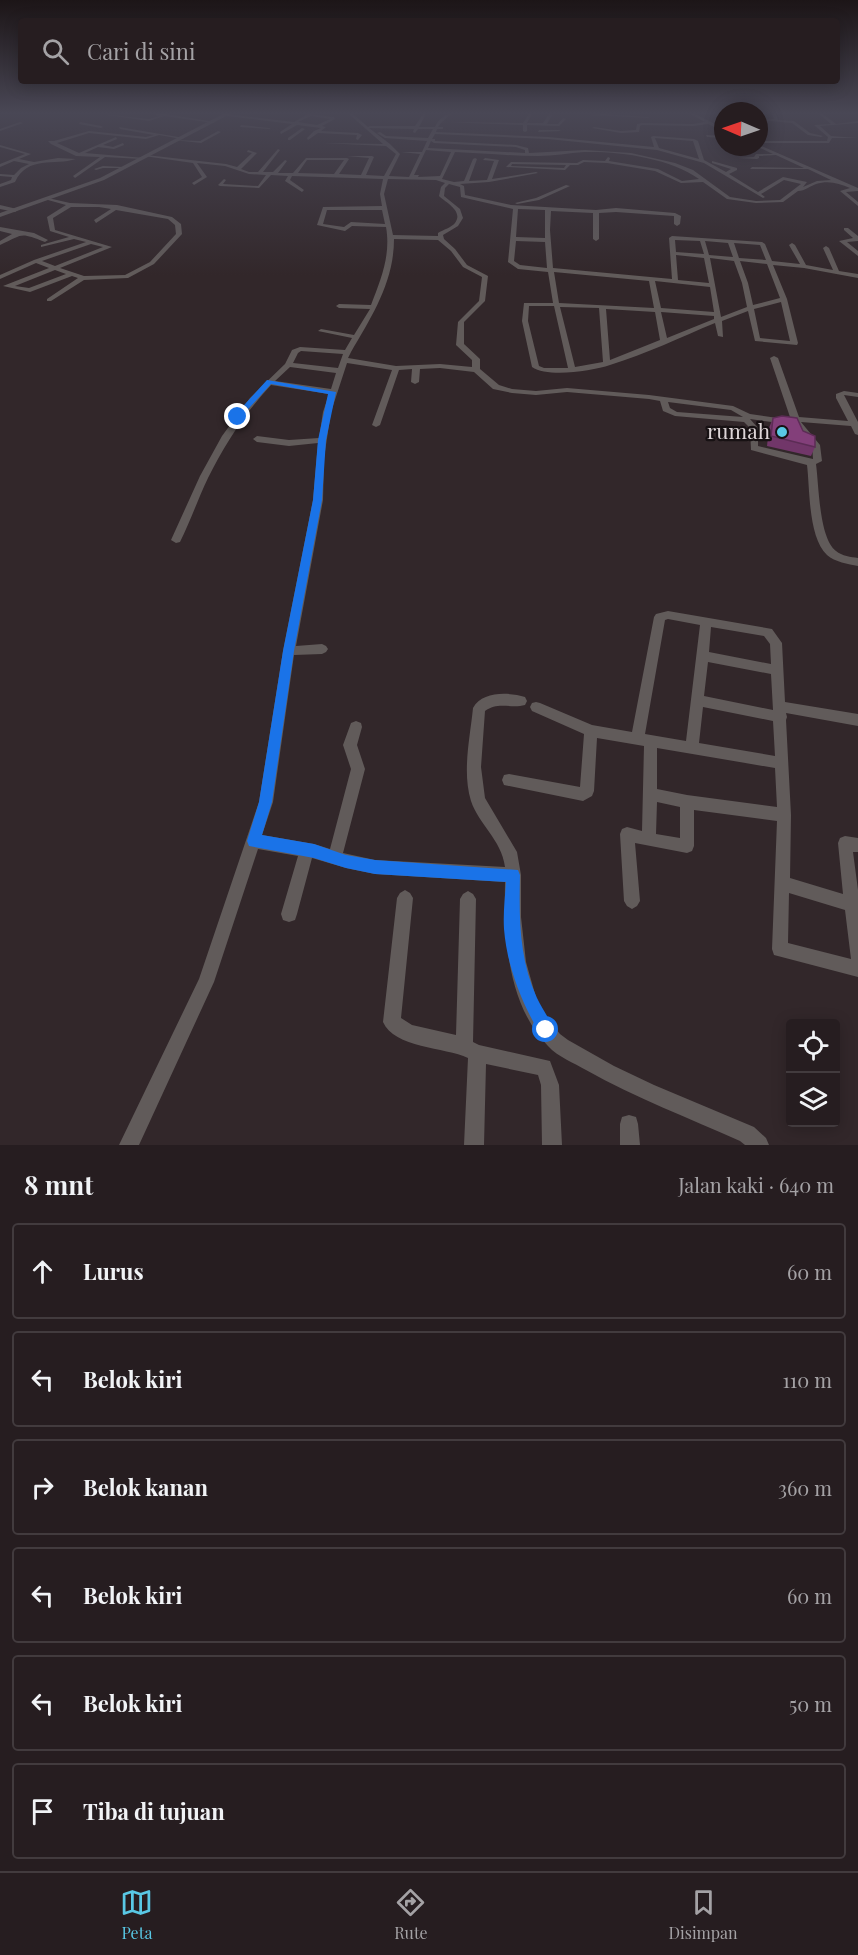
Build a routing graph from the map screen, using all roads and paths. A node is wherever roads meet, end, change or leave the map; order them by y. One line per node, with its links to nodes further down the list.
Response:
1 (27, 167): 42 (street)
2 (88, 167): 44 (street)
3 (101, 167): 26 (street)
4 (112, 167): 24 (street)
5 (198, 167): 56 (street)
6 (233, 167): 27 (street)
7 (264, 167): 33 (street)
8 (278, 167): 34 (street)
9 (298, 167): 36 (street)
10 (341, 167): 41 (street)
11 (367, 167): 43 (street)
12 (392, 167): 45 (street)
13 (417, 167): 47 (street)
14 (446, 167): 47 (street)
15 (472, 167): 54 (street)
16 (494, 167): 35 (street)
17 (513, 167): 31 (street)
18 (566, 167): 31 (street)
19 (640, 167): 51 (street)
20 (682, 167): 30 (street)
21 (715, 167): 28 (street)
22 (731, 167): 37 (street)
23 (805, 167): 29 (street)
24 (123, 168): 70 (street)
25 (752, 168): 29 (street)
26 (96, 169)
27 (238, 169): 33 (street)
28 (718, 169): 30 (street); 37 (street)
29 (809, 169): 32 (street)
30 (691, 171): 51 (street)
31 (562, 172): 52 (street)
32 (818, 172): 39 (street); 53 (street)
33 (260, 173): 34 (street)
34 (272, 173): 36 (street); 61 (street)
35 (492, 173): 46 (street); 52 (street)
36 (293, 174): 41 (street); 64 (street)
37 (728, 174): 55 (street)
38 (758, 174): 48 (street)
39 (790, 174)
40 (0, 175): 42 (street)
41 (336, 175): 43 (street)
42 (14, 176): 59 (street)
43 (363, 176): 45 (street)
44 (75, 177)
45 (386, 177): 57 (street); 78 (street)
46 (506, 177)
47 (442, 178): 54 (street)
48 (783, 178): 66 (street); 71 (street)
49 (750, 179): 55 (street)
50 (224, 180): 58 (street)
51 (704, 180): 71 (street)
52 (489, 181): 54 (street)
53 (837, 181): 62 (street); 67 (street)
54 (466, 183)
55 (741, 183): 66 (street)
56 (194, 184)
57 (447, 184): 74 (street); 90 (street)
58 (220, 185): 61 (street); 63 (street)
59 (0, 186)
60 (568, 186): 74 (street)
61 (259, 187): 65 (street)
62 (856, 188): 68 (street)
63 (213, 190)
64 (302, 190)
65 (244, 192)
66 (758, 194): 71 (street)
67 (718, 197)
68 (849, 198): 69 (street); 72 (street)
69 (858, 198)
70 (50, 199): 73 (street); 80 (street)
71 (770, 202)
72 (858, 204)
73 (70, 205): 76 (street); 89 (street)
74 (505, 206): 77 (street)
75 (0, 207): 80 (street)
76 (117, 207): 83 (street); 114 (street)
77 (516, 207): 79 (street); 91 (street)
78 (386, 208): 87 (street); 87 (street)
79 (548, 209): 81 (street); 95 (street)
80 (15, 210): 82 (street)
81 (596, 212): 84 (street); 92 (street)
82 (0, 215)
83 (96, 220)
84 (677, 224)
85 (0, 229): 88 (street)
86 (846, 229): 94 (street)
87 (390, 232): 90 (street); 124 (street)
88 (17, 233): 89 (street); 98 (street)
89 (73, 238): 97 (street)
90 (440, 238): 138 (street)
91 (514, 239): 95 (street); 109 (street)
92 (596, 239)
93 (702, 239): 96 (street); 101 (street); 103 (street)
94 (858, 239): 102 (street)
95 (547, 240): 109 (street)
96 (730, 241): 104 (street); 106 (street)
97 (91, 242): 105 (street); 107 (street)
98 (0, 243)
99 (792, 245): 108 (street)
100 (826, 248): 110 (street)
101 (673, 252): 103 (street); 116 (street)
102 (858, 254)
103 (707, 256): 104 (street); 118 (street)
104 (737, 259): 106 (street); 125 (street)
105 (36, 261): 107 (street); 113 (street)
106 (771, 263): 108 (street); 119 (street)
107 (54, 267): 111 (street); 117 (street)
108 (804, 267): 110 (street)
109 (549, 269): 115 (street); 121 (street)
110 (837, 272): 112 (street)
111 (72, 273): 114 (street); 117 (street)
112 (858, 276)
113 (0, 277)
114 (83, 278): 120 (street)
115 (651, 278): 116 (street); 126 (street)
116 (675, 280): 118 (street)
117 (4, 285)
118 (713, 285): 127 (street)
119 (784, 299): 125 (street); 125 (street)
120 (49, 300)
121 (557, 304): 123 (street); 139 (street); 139 (street)
122 (339, 306): 124 (street)
123 (602, 306): 126 (street); 134 (street)
124 (374, 307): 130 (street)
125 (750, 308): 127 (street)
126 (657, 310): 127 (street); 131 (street)
127 (717, 317): 129 (street); 131 (street)
128 (321, 331): 130 (street)
129 (721, 336)
130 (355, 337): 133 (street)
131 (664, 341): 134 (street)
132 (774, 358): 146 (street)
133 (343, 361): 135 (street); 135 (street); 136 (street); 142 (street)
134 (607, 364): 139 (street)
135 (288, 365): 140 (street)
136 (396, 368): 137 (street); 147 (street)
137 (416, 368): 138 (street); 141 (street)
138 (476, 370): 144 (street)
139 (572, 370)
140 (269, 382): 142 (street); 152 (street)
141 (415, 382)
142 (332, 392): 150 (street)
143 (858, 395): 148 (street)
144 (664, 400): 145 (street); 145 (street)
145 (747, 418): 146 (street); 151 (street)
146 (796, 421): 148 (street); 151 (street)
147 (376, 425)
148 (856, 427)
149 (257, 439): 150 (street)
150 (322, 440): 156 (street)
151 (811, 463): 153 (street)
152 (176, 540)
153 (858, 562)
154 (706, 623): 157 (street); 158 (street); 166 (street)
155 (322, 649): 156 (street)
156 (289, 651): 174 (street)
157 (702, 656): 158 (street); 160 (street)
158 (777, 670): 162 (street)
159 (521, 700): 178 (street)
160 (696, 700): 162 (street); 167 (street)
161 (536, 707): 165 (street)
162 (780, 712): 163 (street); 168 (street)
163 (858, 720)
164 (356, 728): 177 (street)
165 (591, 731): 166 (street); 169 (street)
166 (644, 739): 167 (street); 170 (street)
167 (692, 747): 168 (street)
168 (781, 763): 172 (street)
169 (509, 780)
170 (651, 794): 171 (street); 173 (street)
171 (687, 802): 172 (street); 173 (street)
172 (784, 815): 179 (street)
173 (649, 840): 182 (street)
174 (254, 841): 176 (street); 189 (street)
175 (858, 845): 183 (street)
176 (308, 850): 177 (street); 184 (street)
177 (335, 857): 178 (street)
178 (513, 875): 193 (street)
179 (782, 883): 183 (street); 186 (street)
180 (405, 898): 187 (street)
181 (468, 899): 187 (street)
182 (632, 902)
183 (855, 905): 185 (street)
184 (288, 914)
185 (858, 957)
186 (858, 969)
187 (470, 1049): 190 (street); 191 (street)
188 (629, 1124): 192 (street)
189 (129, 1145)
190 (474, 1145)
191 (552, 1145)
192 (630, 1145)
193 (759, 1145)

